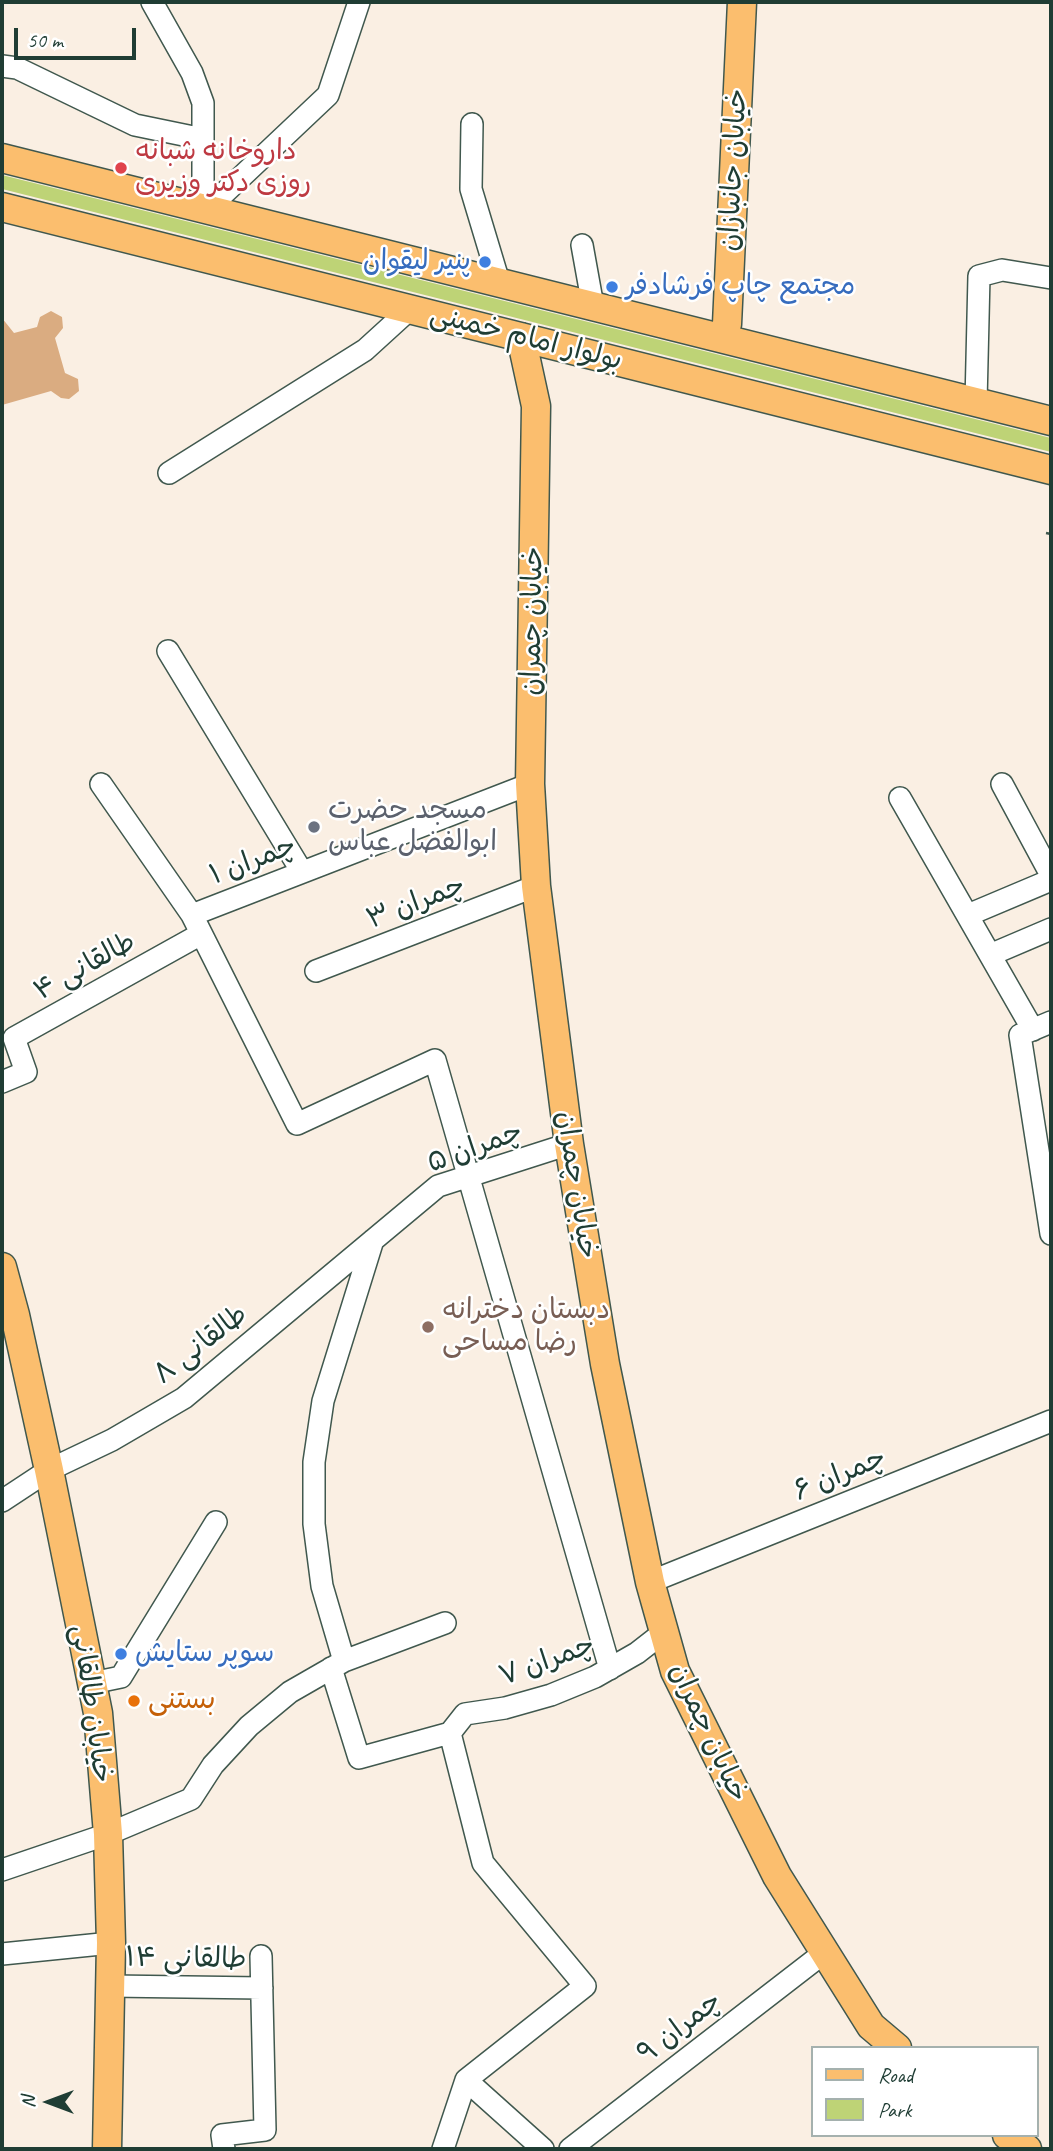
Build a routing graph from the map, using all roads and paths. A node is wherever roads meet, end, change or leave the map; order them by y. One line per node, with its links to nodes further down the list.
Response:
1 (152, 2): 6 (street)
2 (359, 2): 9 (street)
3 (742, 2): 16 (main road, خیابان جانبازان)
4 (2, 66): 6 (street)
5 (472, 124): 12 (street)
6 (203, 139): 9 (street)
7 (2, 158): 9 (main road, بولوار امام خمینی)
8 (2, 207): 14 (main road, بولوار امام خمینی)
9 (208, 209): 12 (main road, بولوار امام خمینی)
10 (582, 245): 13 (street)
11 (1051, 278): 17 (street)
12 (499, 282): 13 (main road, بولوار امام خمینی)
13 (593, 306): 16 (main road, بولوار امام خمینی)
14 (410, 309): 15 (main road, بولوار امام خمینی); 20 (street)
15 (522, 337): 19 (main road, بولوار امام خمینی); 24 (main road, خیابان چمران)
16 (723, 338): 17 (main road, بولوار امام خمینی)
17 (976, 402): 18 (main road, بولوار امام خمینی)
18 (1051, 421)
19 (1051, 470)
20 (169, 473)
21 (1046, 533): 22 (path)
22 (1051, 534)
23 (168, 651): 28 (street)
24 (530, 783): 28 (street, چمران ۱); 30 (main road, خیابان چمران)
25 (101, 784): 32 (street)
26 (1002, 784): 29 (street)
27 (900, 798): 31 (street)
28 (302, 872): 32 (street, چمران ۱)
29 (1051, 877): 31 (street)
30 (536, 886): 35 (street, چمران ۳); 38 (main road, خیابان چمران)
31 (968, 915): 34 (street)
32 (197, 925): 37 (street, طالقانی ۴); 39 (street)
33 (1051, 929): 34 (street)
34 (990, 955): 36 (street)
35 (316, 971)
36 (1042, 1026): 40 (street)
37 (2, 1082)
38 (569, 1144): 39 (street, چمران ۵); 47 (main road, خیابان چمران)
39 (468, 1176): 41 (street, چمران ۵); 51 (street)
40 (1051, 1234)
41 (373, 1240): 44 (street, طالقانی ۸); 50 (street)
42 (2, 1267): 44 (main road, خیابان طالقانی)
43 (1051, 1421): 47 (street, چمران ۶)
44 (48, 1470): 45 (street, طالقانی ۸); 52 (main road, خیابان طالقانی)
45 (2, 1501)
46 (216, 1522): 52 (street)
47 (650, 1582): 49 (main road, خیابان چمران)
48 (445, 1623): 50 (street)
49 (664, 1632): 51 (street, چمران ۷); 57 (main road, خیابان چمران)
50 (338, 1665): 53 (street); 54 (street)
51 (610, 1669): 53 (street, چمران ۷)
52 (92, 1683): 54 (main road, خیابان طالقانی)
53 (450, 1733): 63 (street)
54 (108, 1834): 55 (street); 56 (main road, خیابان طالقانی)
55 (2, 1870)
56 (111, 1943): 58 (street); 60 (main road, خیابان طالقانی)
57 (825, 1952): 62 (main road, خیابان چمران); 69 (street, چمران ۹)
58 (2, 1954)
59 (261, 1956): 61 (street)
60 (110, 1986): 61 (street, طالقانی ۱۴); 65 (main road, خیابان طالقانی)
61 (262, 1988): 66 (street)
62 (895, 2046)
63 (466, 2080): 67 (street); 68 (street)
64 (1010, 2137): 70 (main road)
65 (107, 2149)
66 (223, 2149)
67 (443, 2149)
68 (543, 2149)
69 (570, 2149)
70 (1027, 2149)

